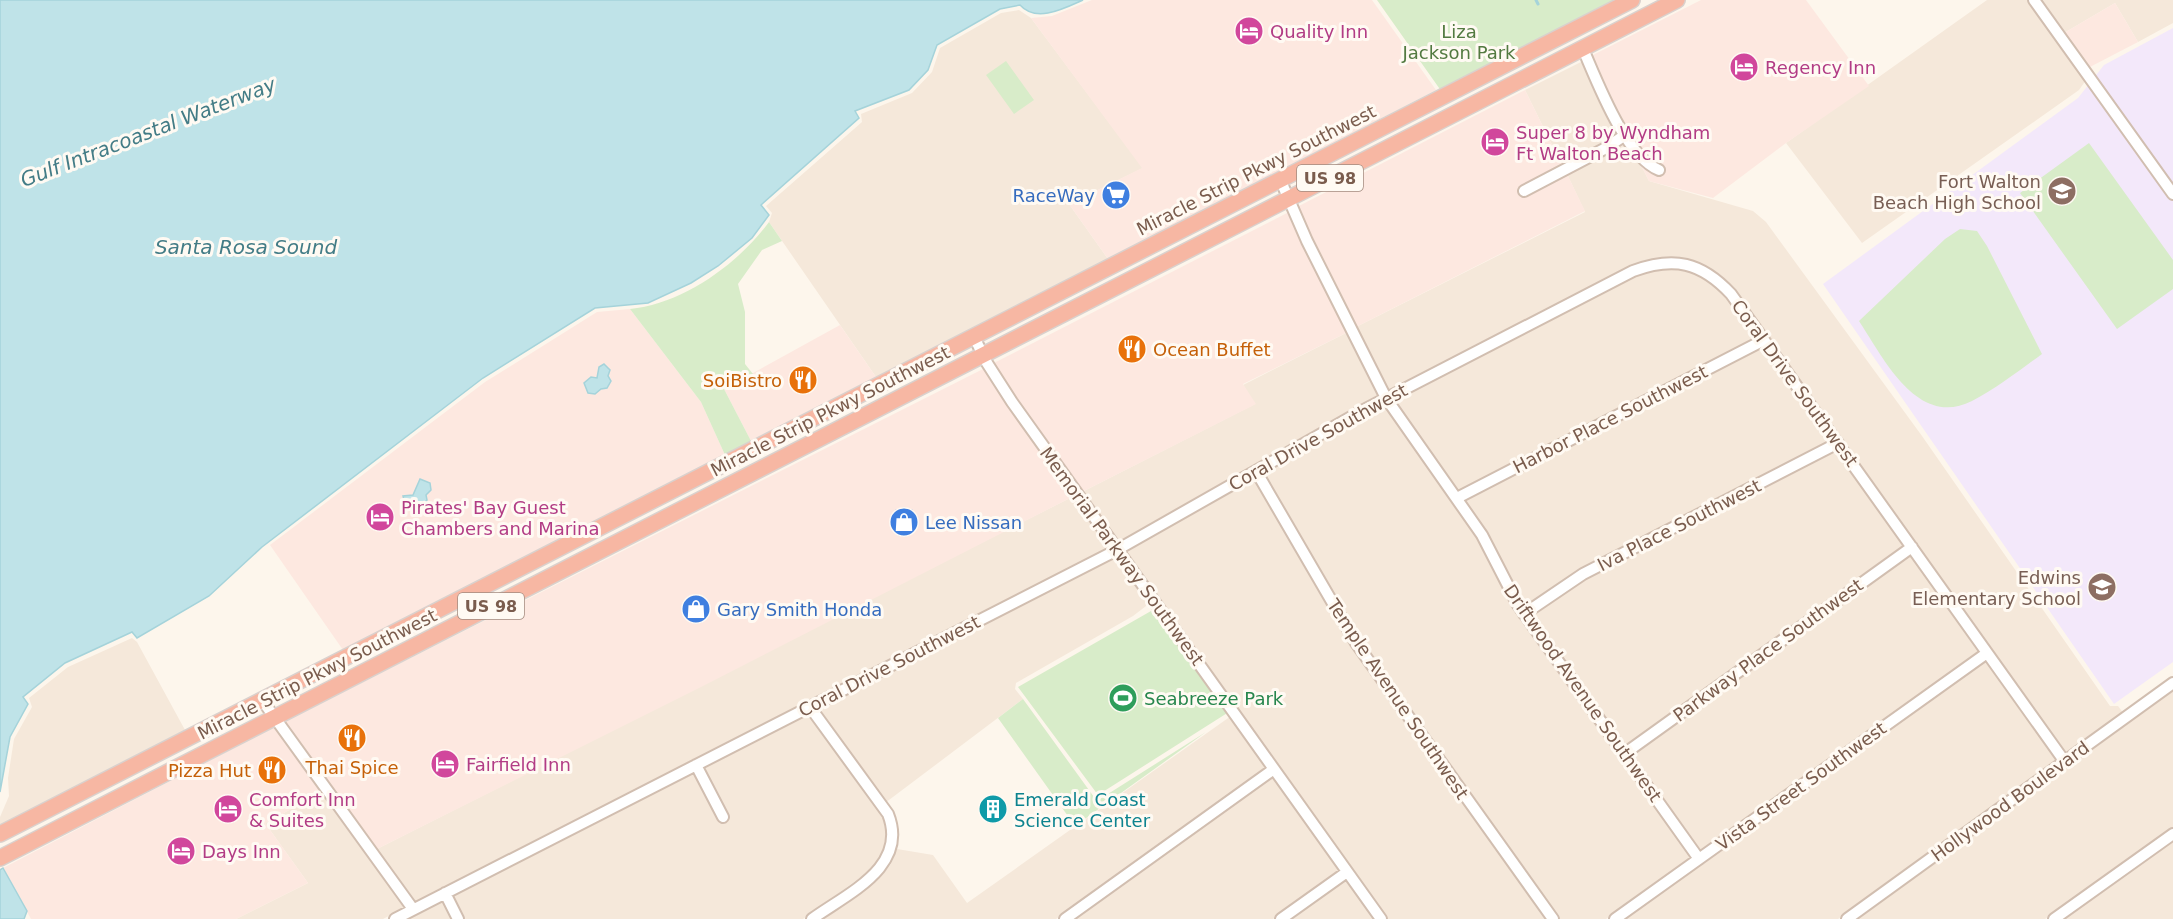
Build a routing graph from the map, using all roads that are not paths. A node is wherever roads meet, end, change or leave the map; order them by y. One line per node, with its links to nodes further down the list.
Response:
1 (1632, 0): 7 (highway, Miracle Strip Pkwy Southwest / US 98)
2 (1677, 0): 4 (highway, Miracle Strip Pkwy Southwest / US 98)
3 (2034, 0): 9 (street)
4 (1582, 49): 5 (street); 10 (highway, Miracle Strip Pkwy Southwest / US 98)
5 (1625, 135): 6 (street); 8 (street)
6 (1659, 170)
7 (1280, 179): 10 (street, Driftwood Avenue Southwest); 11 (highway, Miracle Strip Pkwy Southwest / US 98)
8 (1524, 191)
9 (2173, 194)
10 (1288, 199): 13 (highway, Miracle Strip Pkwy Southwest / US 98); 14 (street, Driftwood Avenue Southwest)
11 (974, 337): 13 (street, Memorial Parkway Southwest); 23 (highway, Miracle Strip Pkwy Southwest / US 98)
12 (1764, 340): 14 (street, Coral Drive Southwest); 15 (street, Coral Drive Southwest); 17 (street, Harbor Place Southwest)
13 (983, 355): 19 (street, Memorial Parkway Southwest); 25 (highway, Miracle Strip Pkwy Southwest / US 98)
14 (1386, 398): 16 (street, Coral Drive Southwest); 17 (street, Driftwood Avenue Southwest)
15 (1838, 443): 18 (street, Coral Drive Southwest); 20 (street, Iva Place Southwest)
16 (1256, 471): 19 (street, Coral Drive Southwest); 46 (street, Temple Avenue Southwest)
17 (1457, 498): 20 (street, Driftwood Avenue Southwest)
18 (1912, 547): 21 (street, Coral Drive Southwest); 26 (street, Parkway Place Southwest)
19 (1117, 549): 24 (street, Coral Drive Southwest); 29 (street, Memorial Parkway Southwest)
20 (1524, 614): 26 (street, Driftwood Avenue Southwest)
21 (1988, 652): 27 (street, Coral Drive Southwest); 36 (street, Vista Street Southwest)
22 (2173, 683): 27 (street, Hollywood Boulevard)
23 (262, 700): 25 (street); 30 (highway, Miracle Strip Pkwy Southwest / US 98)
24 (810, 707): 28 (street, Coral Drive Southwest); 42 (street)
25 (275, 717): 34 (highway, Miracle Strip Pkwy Southwest / US 98); 39 (street)
26 (1624, 754): 36 (street, Driftwood Avenue Southwest)
27 (2066, 762): 48 (street, Hollywood Boulevard)
28 (696, 765): 31 (street); 38 (street, Coral Drive Southwest)
29 (1274, 769): 37 (street, Memorial Parkway Southwest); 43 (street)
30 (39, 814): 32 (highway, Miracle Strip Pkwy Southwest / US 98); 34 (highway)
31 (723, 817)
32 (0, 834)
33 (2173, 834): 49 (street)
34 (19, 848): 35 (highway, Miracle Strip Pkwy Southwest / US 98)
35 (0, 858)
36 (1699, 859): 47 (street, Vista Street Southwest)
37 (1347, 872): 44 (street); 45 (street, Memorial Parkway Southwest)
38 (445, 893): 39 (street, Coral Drive Southwest); 41 (street)
39 (413, 909): 40 (street, Coral Drive Southwest)
40 (395, 919)
41 (458, 919)
42 (812, 919)
43 (1065, 919)
44 (1281, 919)
45 (1381, 919)
46 (1553, 919)
47 (1615, 919)
48 (1846, 919)
49 (2054, 919)

